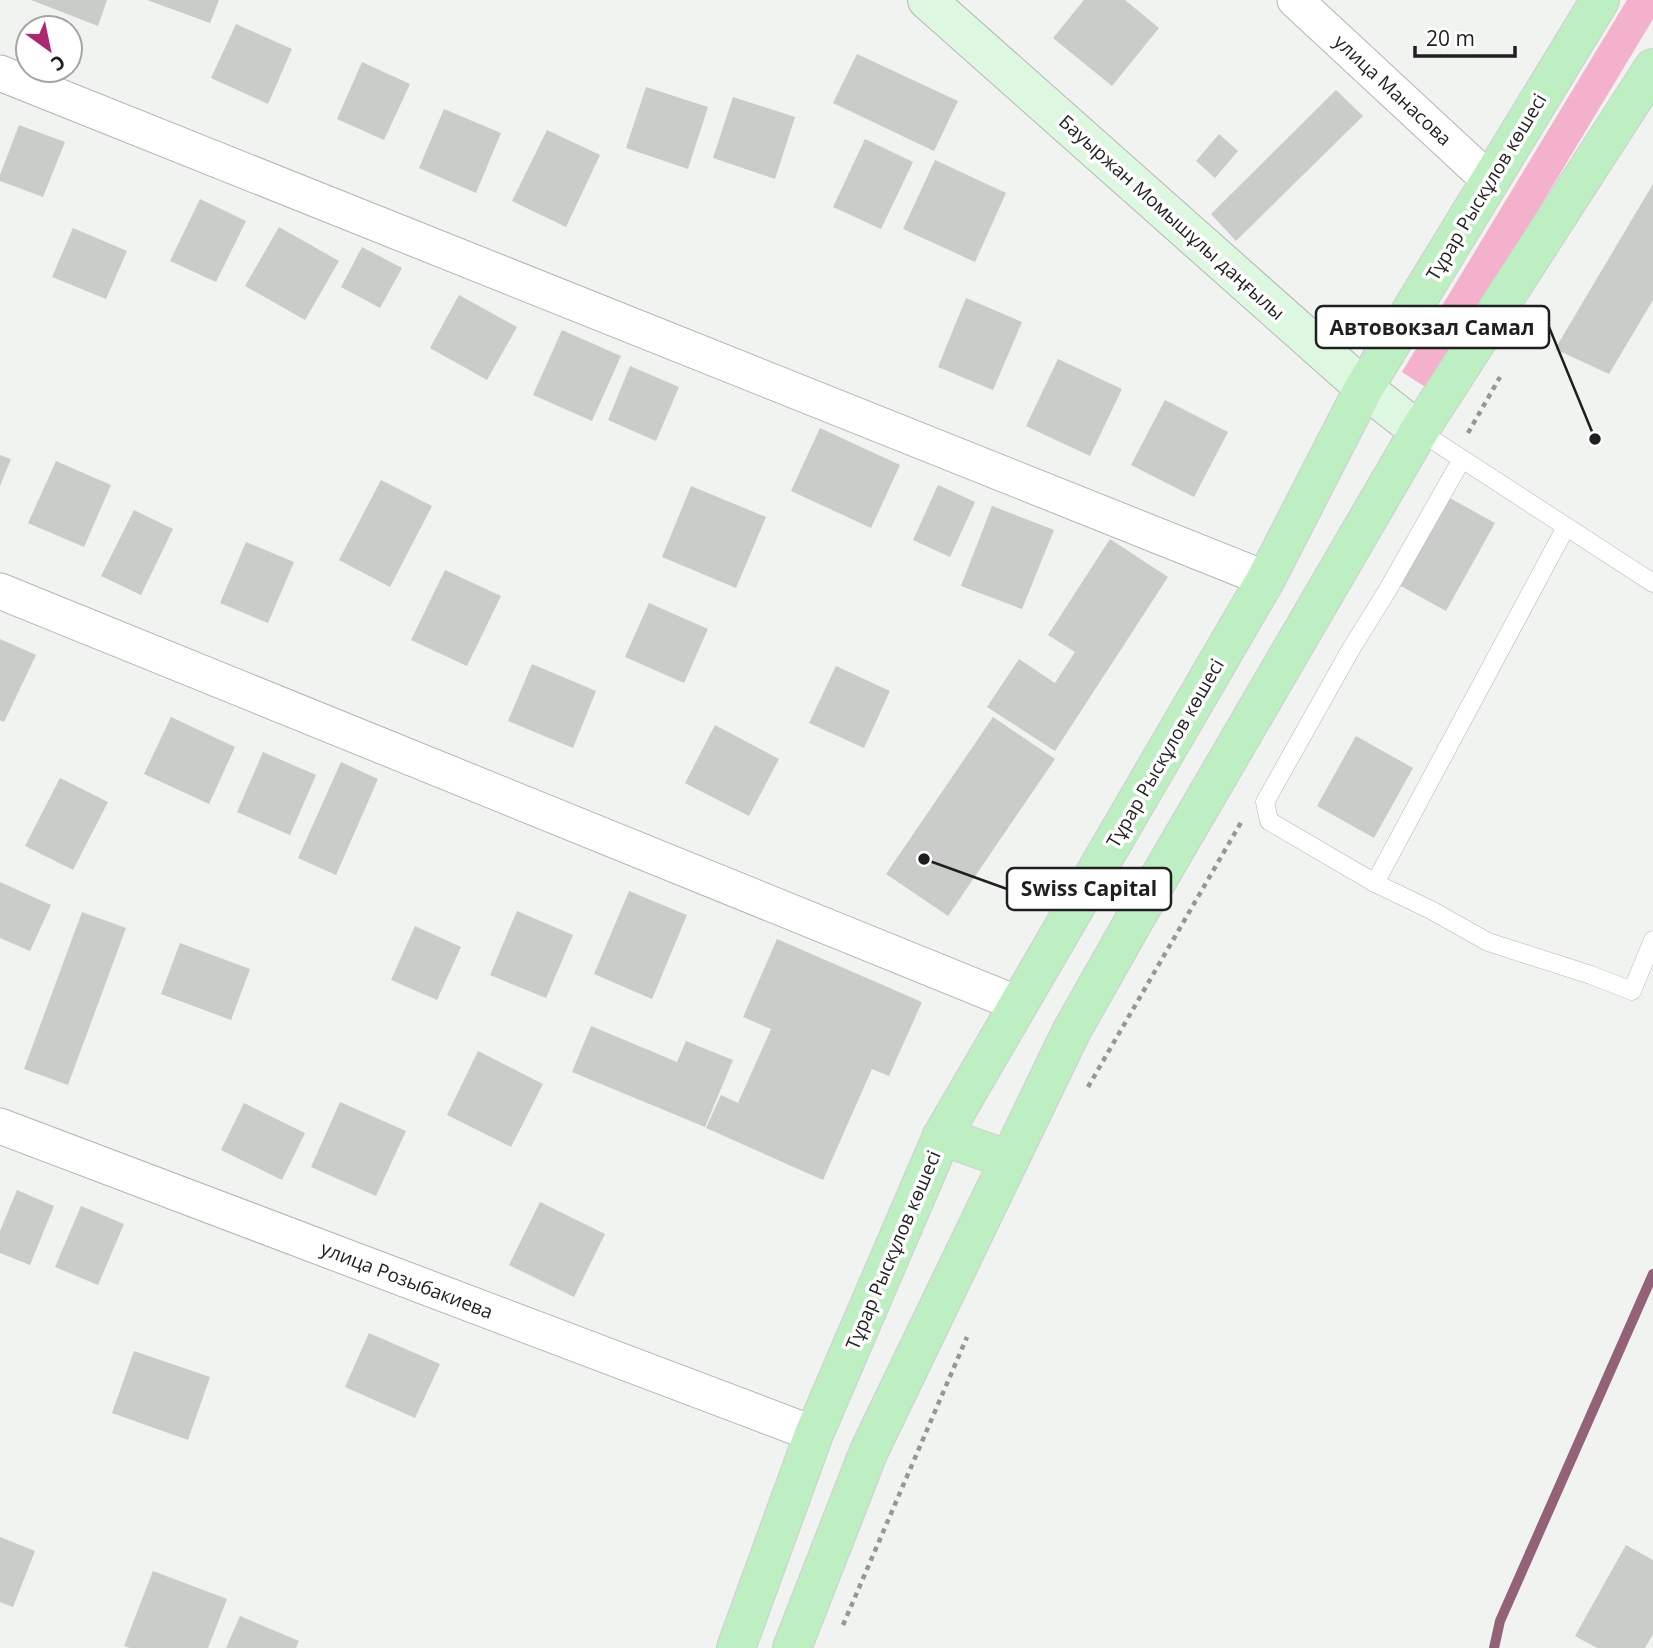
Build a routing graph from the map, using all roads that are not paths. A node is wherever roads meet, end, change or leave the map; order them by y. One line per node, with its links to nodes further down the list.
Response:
1 (927, 0): 7 (main road, Бауыржан Момышұлы даңғылы)
2 (1295, 0): 6 (street, улица Манасова)
3 (1600, 0): 6 (main road, Тұрар Рыскұлов көшесі)
4 (1653, 68): 8 (main road)
5 (0, 73): 11 (street)
6 (1490, 181): 7 (main road, Тұрар Рыскұлов көшесі)
7 (1364, 388): 8 (main road, Бауыржан Момышұлы даңғылы); 11 (main road, Тұрар Рыскұлов көшесі)
8 (1419, 431): 9 (lane); 19 (main road)
9 (1459, 456): 10 (lane); 14 (lane)
10 (1566, 527): 12 (lane); 14 (lane)
11 (1266, 579): 16 (main road, Тұрар Рыскұлов көшесі)
12 (1653, 583)
13 (0, 591): 16 (street)
14 (1374, 883): 15 (lane)
15 (1653, 940)
16 (1018, 1004): 18 (main road, Тұрар Рыскұлов көшесі)
17 (0, 1126): 20 (street, улица Розыбакиева)
18 (942, 1136): 19 (main road); 20 (main road, Тұрар Рыскұлов көшесі)
19 (1009, 1160): 22 (main road)
20 (814, 1434): 21 (main road, Тұрар Рыскұлов көшесі)
21 (736, 1648)
22 (792, 1648)

